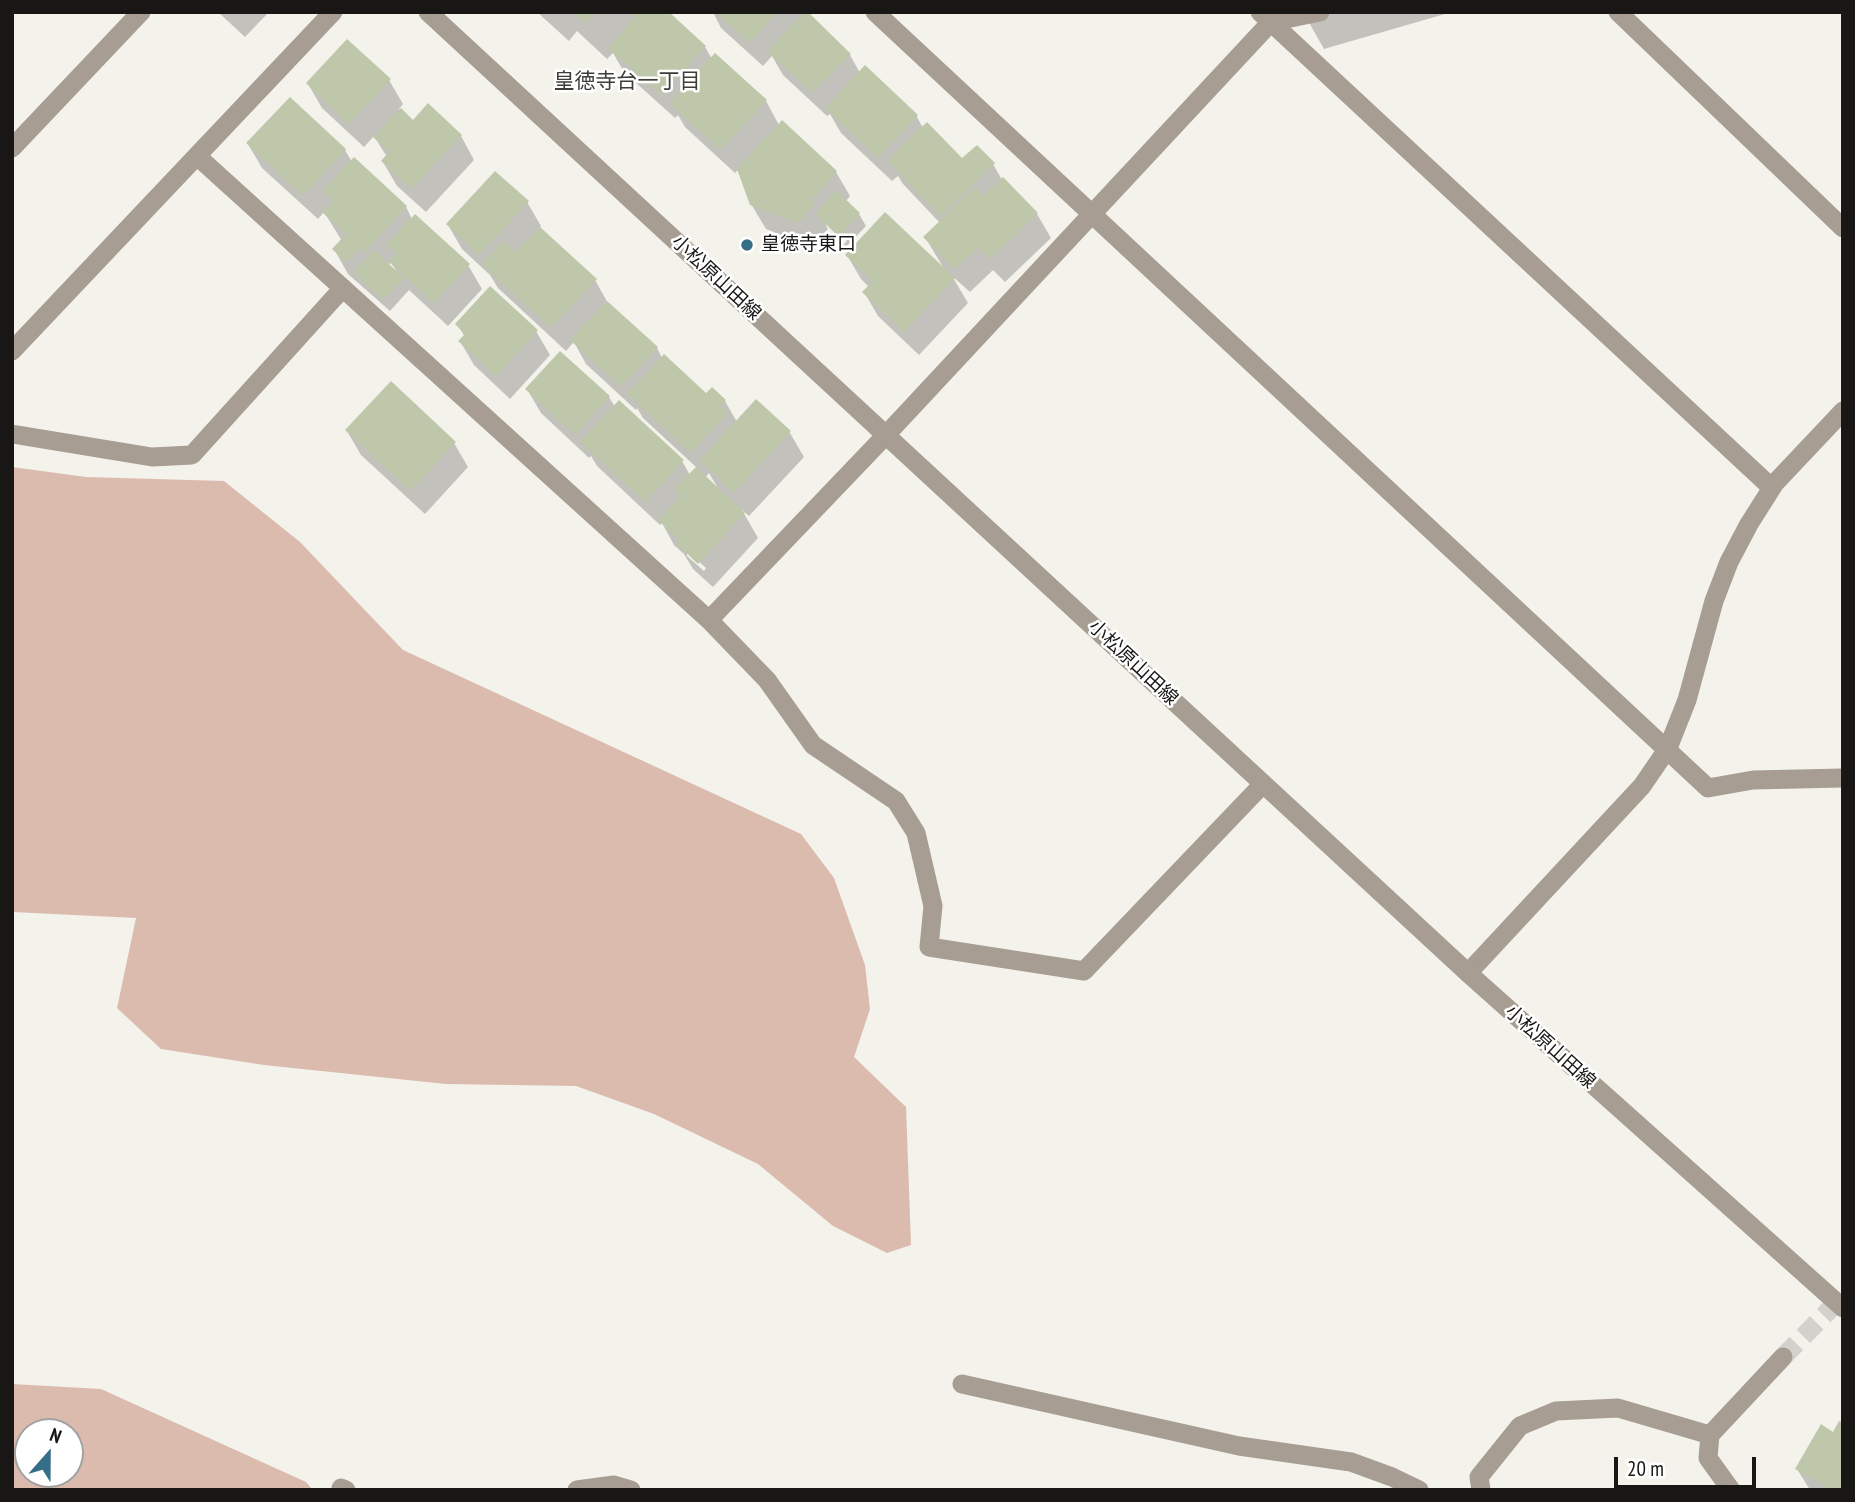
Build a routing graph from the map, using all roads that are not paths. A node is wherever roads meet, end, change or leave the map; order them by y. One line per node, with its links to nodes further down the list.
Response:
1 (141, 12): 8 (street)
2 (333, 12): 9 (street)
3 (428, 12): 16 (street, 小松原山田線)
4 (875, 12): 10 (street)
5 (1320, 12): 7 (street)
6 (1618, 12): 11 (street)
7 (1265, 17): 10 (street); 17 (street)
8 (12, 148)
9 (197, 156): 12 (street); 13 (street)
10 (1092, 214): 16 (street); 19 (street)
11 (1843, 228)
12 (343, 288): 15 (street); 18 (street)
13 (12, 351)
14 (1843, 411): 17 (street)
15 (12, 434)
16 (886, 435): 18 (street); 21 (street, 小松原山田線)
17 (1772, 488): 19 (street)
18 (709, 620): 21 (street)
19 (1668, 748): 20 (street); 22 (street)
20 (1843, 778)
21 (1263, 784): 22 (street, 小松原山田線)
22 (1468, 973): 23 (street, 小松原山田線)
23 (1843, 1308)
24 (1783, 1357): 26 (street)
25 (962, 1384): 29 (street)
26 (1710, 1435): 30 (street); 31 (street)
27 (577, 1490): 28 (street)
28 (631, 1490)
29 (1419, 1490)
30 (1481, 1490)
31 (1731, 1490)

